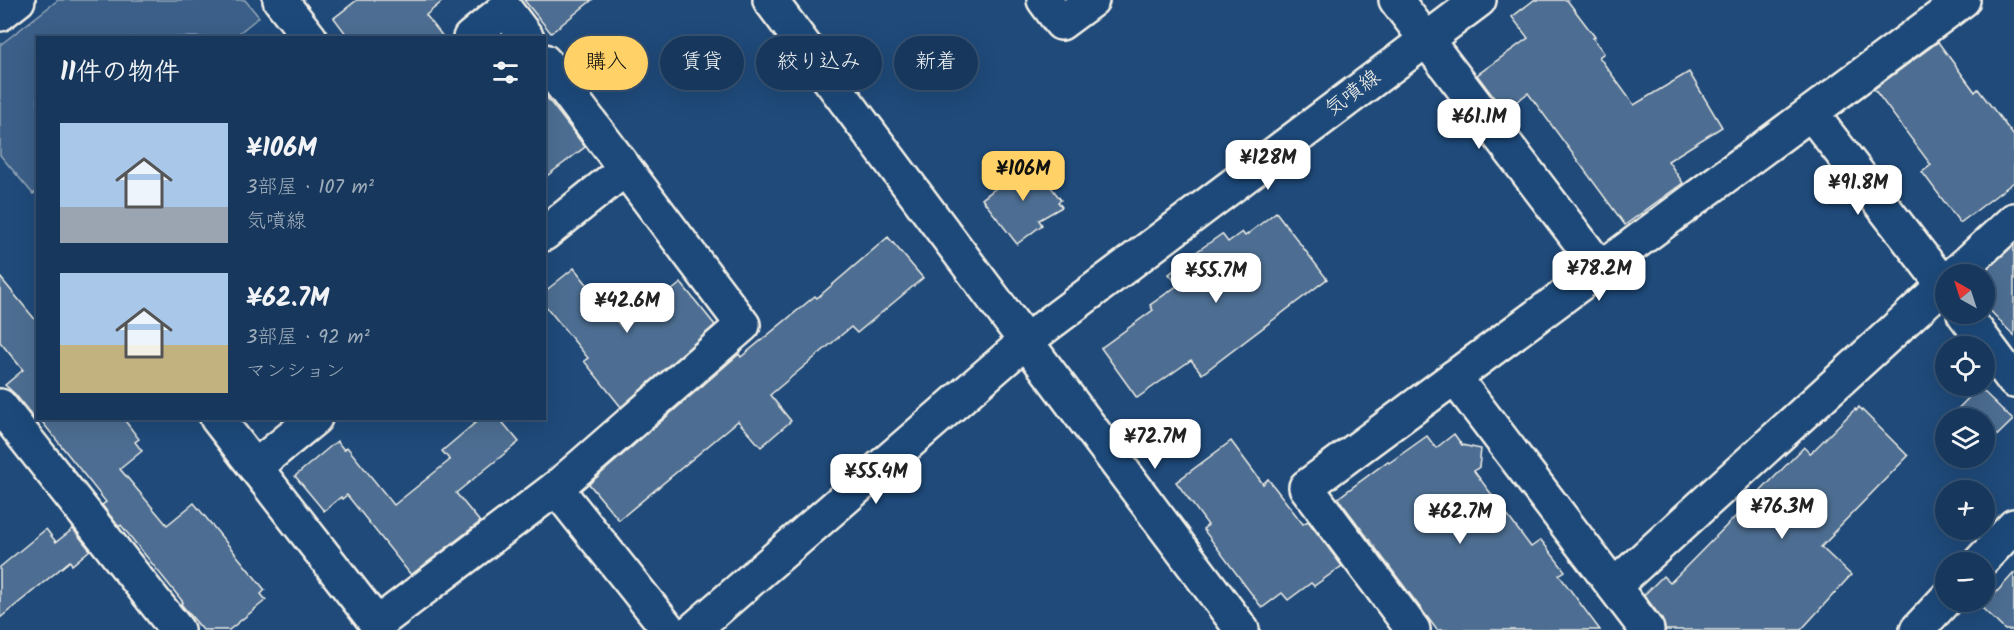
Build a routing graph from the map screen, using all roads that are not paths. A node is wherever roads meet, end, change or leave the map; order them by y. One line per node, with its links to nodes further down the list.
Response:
1 (18, 0): 9 (street)
2 (280, 0): 10 (street)
3 (770, 0): 24 (street)
4 (1044, 0): 5 (street)
5 (1092, 0)
6 (1396, 0): 13 (street)
7 (1479, 0): 13 (street, 気噴線)
8 (1963, 0): 15 (street)
9 (0, 14)
10 (308, 36)
11 (472, 36): 12 (street)
12 (525, 36)
13 (1426, 39): 21 (street); 24 (street, 気噴線)
14 (546, 65): 16 (street)
15 (1811, 113): 20 (street); 21 (street)
16 (625, 169): 18 (street); 31 (street)
17 (2014, 220): 19 (street)
18 (546, 232)
19 (1967, 264)
20 (1935, 268)
21 (1601, 269): 25 (street)
22 (1935, 294): 34 (street)
23 (1971, 324): 26 (street)
24 (1026, 341): 38 (street, 気噴線); 39 (street)
25 (1455, 377): 34 (street); 40 (street)
26 (2014, 381)
27 (0, 406): 36 (street)
28 (219, 420): 30 (street)
29 (313, 420): 30 (street)
30 (255, 467): 31 (street)
31 (556, 488): 37 (street)
32 (2014, 526): 33 (street)
33 (1989, 552)
34 (1614, 586): 41 (street)
35 (1935, 611): 42 (street)
36 (177, 630)
37 (669, 630)
38 (693, 630)
39 (1242, 630)
40 (1413, 630)
41 (1647, 630)
42 (1917, 630)

